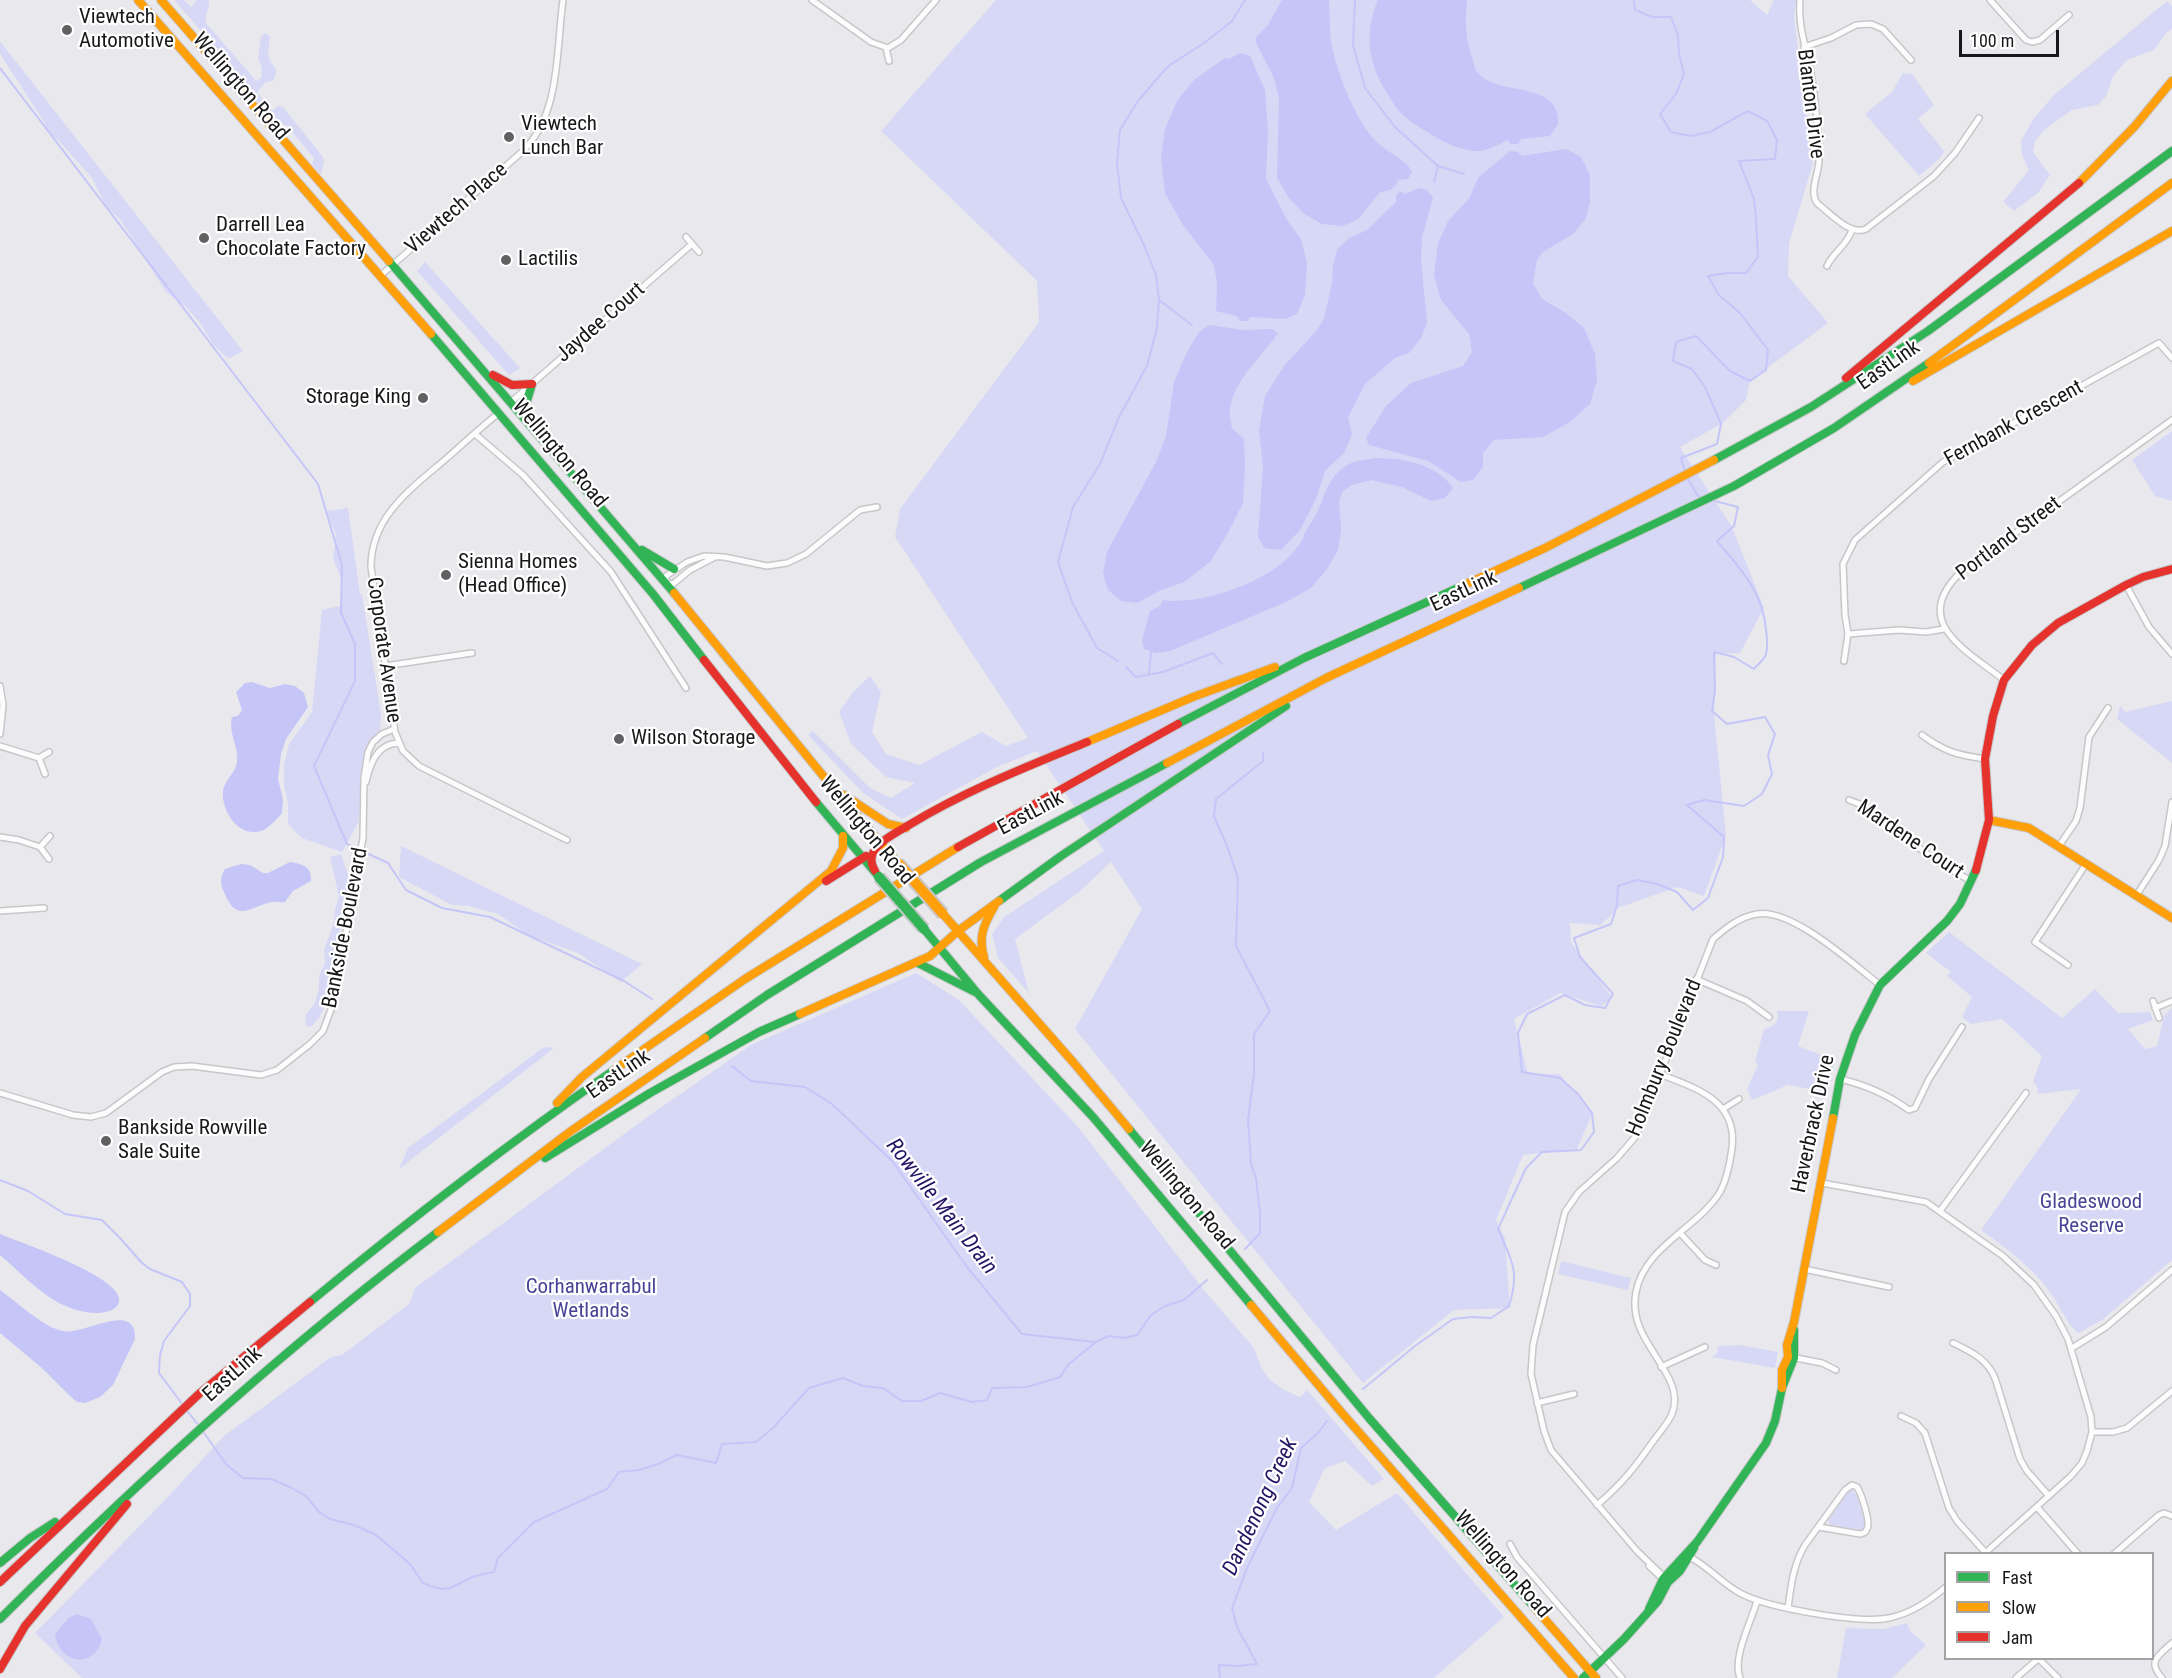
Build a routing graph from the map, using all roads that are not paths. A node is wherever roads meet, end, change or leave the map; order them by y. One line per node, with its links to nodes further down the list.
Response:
1 (138, 0): 8 (main road, Wellington Road)
2 (563, 0): 23 (street, Viewtech Place)
3 (812, 0): 11 (street)
4 (936, 0): 11 (street)
5 (1800, 0): 10 (street, Blanton Drive)
6 (1990, 0): 9 (street)
7 (162, 2): 8 (main road); 23 (main road, Wellington Road)
8 (151, 15): 25 (main road, Wellington Road)
9 (2069, 15)
10 (1804, 47): 12 (street); 18 (street, Blanton Drive)
11 (886, 48): 13 (street)
12 (1911, 60)
13 (889, 61)
14 (2172, 81): 30 (main road)
15 (1979, 118): 18 (street)
16 (2172, 151): 30 (main road, EastLink)
17 (2171, 184): 32 (main road, EastLink)
18 (1852, 230): 24 (street)
19 (2172, 231): 32 (main road)
20 (686, 237): 21 (street)
21 (692, 244): 22 (street); 28 (street, Jaydee Court)
22 (699, 252)
23 (393, 266): 25 (street, Viewtech Place); 27 (main road, Wellington Road)
24 (1827, 266)
25 (379, 278): 31 (main road, Wellington Road)
26 (2172, 358): 45 (street, Fernbank Crescent)
27 (480, 366): 28 (main road); 29 (main road, Wellington Road)
28 (532, 384): 29 (street, Jaydee Court); 33 (main road)
29 (511, 402): 31 (main road); 33 (main road, Wellington Road)
30 (1811, 407): 48 (main road, EastLink)
31 (499, 412): 35 (street, Corporate Avenue); 43 (main road, Wellington Road)
32 (1852, 416): 51 (main road, EastLink)
33 (525, 418): 37 (main road, Wellington Road)
34 (2172, 420): 44 (street, Portland Street)
35 (475, 434): 50 (street, Corporate Avenue); 54 (street)
36 (877, 507): 38 (street)
37 (628, 538): 39 (main road); 41 (main road, Wellington Road)
38 (715, 557): 39 (street); 41 (street)
39 (674, 569): 41 (street)
40 (2172, 569): 42 (main road, Haverbrack Drive)
41 (666, 583): 43 (main road); 65 (main road, Wellington Road)
42 (2126, 585): 47 (street); 52 (main road, Haverbrack Drive)
43 (652, 594): 72 (main road, Wellington Road)
44 (1944, 629): 45 (street); 52 (street)
45 (1848, 634): 49 (street, Fernbank Crescent)
46 (472, 652): 50 (street)
47 (2172, 654)
48 (1304, 658): 70 (main road); 114 (main road, EastLink)
49 (1844, 662)
50 (385, 666): 56 (street, Corporate Avenue)
51 (1326, 678): 87 (main road); 115 (main road, EastLink)
52 (2004, 680): 63 (main road, Haverbrack Drive)
53 (0, 686): 57 (street)
54 (686, 688)
55 (2108, 708): 76 (street)
56 (394, 729): 59 (street, Corporate Avenue); 66 (street, Bankside Boulevard)
57 (0, 734)
58 (1922, 735): 63 (street)
59 (398, 743): 66 (street, Bankside Boulevard); 74 (street, Corporate Avenue)
60 (0, 746): 62 (street)
61 (49, 752): 62 (street)
62 (39, 758): 64 (street)
63 (1985, 759): 69 (main road, Haverbrack Drive)
64 (45, 774)
65 (831, 787): 70 (main road); 75 (main road, Wellington Road)
66 (364, 792): 110 (street, Bankside Boulevard)
67 (1849, 800): 84 (street, Mardene Court)
68 (2172, 801): 86 (street)
69 (1989, 820): 76 (main road); 84 (main road, Haverbrack Drive)
70 (906, 828): 75 (main road)
71 (50, 836): 77 (street)
72 (843, 836): 80 (main road, Wellington Road); 85 (main road)
73 (0, 837): 77 (street)
74 (567, 840)
75 (881, 844): 78 (main road); 81 (main road, Wellington Road)
76 (2059, 846): 82 (main road)
77 (40, 847): 79 (street)
78 (873, 853): 80 (main road); 81 (main road); 83 (main road)
79 (49, 858)
80 (862, 858): 83 (main road, Wellington Road); 85 (main road)
81 (896, 860): 90 (main road, Wellington Road, bridge)
82 (2086, 864): 86 (main road); 98 (street)
83 (877, 874): 92 (main road, Wellington Road, bridge)
84 (1971, 880): 100 (main road, Haverbrack Drive)
85 (815, 886): 114 (main road)
86 (2136, 896): 91 (main road)
87 (998, 902): 93 (main road); 97 (main road)
88 (45, 908): 89 (street)
89 (0, 911)
90 (946, 917): 93 (main road, Wellington Road); 94 (main road)
91 (2172, 918)
92 (927, 932): 94 (main road); 95 (main road, Wellington Road)
93 (958, 932): 94 (main road); 97 (main road, Wellington Road)
94 (948, 940): 95 (main road)
95 (940, 949): 96 (main road); 101 (main road, Wellington Road)
96 (918, 963): 101 (main road); 115 (main road)
97 (987, 963): 116 (main road, Wellington Road)
98 (2068, 965)
99 (1696, 979): 100 (street, Holmbury Boulevard); 105 (street); 108 (street, Holmbury Boulevard)
100 (1880, 985): 109 (main road, Haverbrack Drive)
101 (978, 994): 118 (main road, Wellington Road)
102 (2152, 1001): 104 (street)
103 (2172, 1001): 104 (street)
104 (2155, 1008): 106 (street)
105 (1769, 1017)
106 (2159, 1018)
107 (1962, 1028): 109 (street)
108 (1660, 1074): 113 (street); 133 (street, Holmbury Boulevard)
109 (1840, 1078): 117 (main road, Haverbrack Drive)
110 (0, 1093)
111 (2026, 1093): 119 (street)
112 (1739, 1099): 113 (street)
113 (1723, 1109): 120 (street)
114 (540, 1120): 138 (main road, EastLink)
115 (521, 1171): 136 (main road, EastLink)
116 (1169, 1178): 118 (main road); 161 (main road, Wellington Road)
117 (1822, 1183): 119 (street); 122 (main road, Haverbrack Drive)
118 (1155, 1190): 162 (main road, Wellington Road)
119 (1940, 1211): 126 (street)
120 (1680, 1233): 121 (street); 129 (street)
121 (1716, 1265)
122 (1804, 1269): 124 (street); 128 (main road, Haverbrack Drive)
123 (2172, 1270): 126 (street)
124 (1889, 1287)
125 (1953, 1343): 137 (street)
126 (2071, 1346): 135 (street)
127 (1705, 1347): 129 (street)
128 (1791, 1357): 130 (street); 148 (main road, Haverbrack Drive)
129 (1661, 1367): 139 (street)
130 (1836, 1370)
131 (2172, 1390): 135 (street)
132 (1574, 1394): 133 (street)
133 (1537, 1403): 139 (street, Holmbury Boulevard)
134 (1901, 1416): 144 (street)
135 (2092, 1432): 137 (street)
136 (156, 1469): 155 (main road, EastLink); 160 (main road)
137 (2049, 1496): 140 (street)
138 (80, 1505): 149 (main road); 151 (main road, EastLink)
139 (1597, 1505): 150 (street, Holmbury Boulevard)
140 (2037, 1507): 145 (street); 146 (street)
141 (2172, 1516): 147 (street)
142 (1819, 1527): 142 (street); 154 (street)
143 (1510, 1544): 157 (street, Wellington Road)
144 (1983, 1552)
145 (1985, 1552)
146 (2076, 1552)
147 (2116, 1552)
148 (1687, 1557): 150 (main road, Haverbrack Drive); 153 (street)
149 (0, 1563)
150 (1665, 1580): 157 (main road, Haverbrack Drive)
151 (0, 1582)
152 (1944, 1588): 154 (street)
153 (1757, 1601): 154 (street); 164 (street)
154 (1788, 1608)
155 (0, 1619)
156 (2172, 1643): 167 (street)
157 (1605, 1658): 161 (main road, Haverbrack Drive); 163 (street, Wellington Road)
158 (2037, 1660): 165 (street)
159 (2039, 1660): 166 (street)
160 (0, 1669)
161 (1589, 1676)
162 (1574, 1678)
163 (1622, 1678)
164 (1740, 1678)
165 (2016, 1678)
166 (2058, 1678)
167 (2162, 1678)

